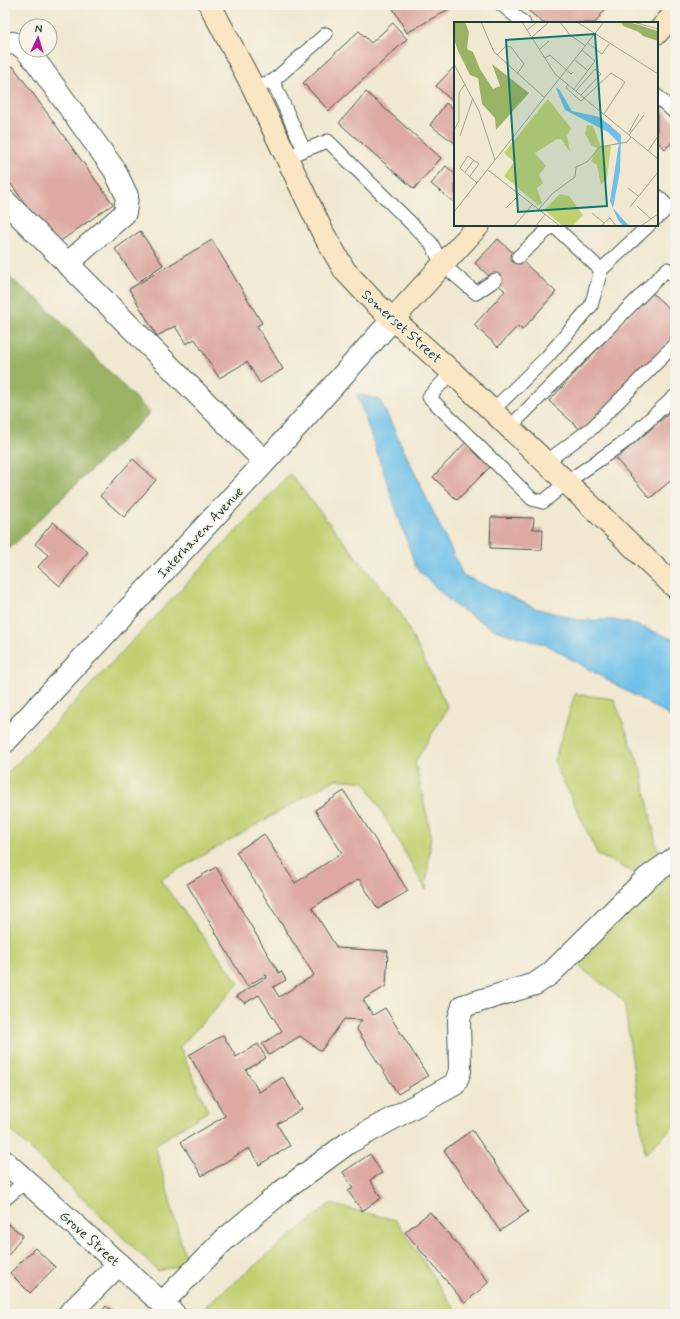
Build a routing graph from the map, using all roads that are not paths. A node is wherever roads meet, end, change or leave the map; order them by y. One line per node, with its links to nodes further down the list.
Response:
1 (210, 5): 8 (main road, Somerset Street)
2 (502, 5): 4 (lane)
3 (675, 13): 5 (main road)
4 (523, 22)
5 (658, 32)
6 (326, 34): 8 (lane)
7 (5, 44): 20 (street)
8 (263, 84): 11 (main road, Somerset Street)
9 (658, 97): 10 (lane)
10 (675, 113)
11 (295, 153): 21 (lane); 25 (main road, Somerset Street)
12 (658, 197): 14 (lane)
13 (5, 201): 20 (street)
14 (658, 217)
15 (478, 226): 21 (main road)
16 (552, 226): 19 (lane)
17 (554, 226): 22 (lane)
18 (648, 226): 22 (lane)
19 (518, 257)
20 (67, 264): 31 (street)
21 (442, 264): 24 (lane); 25 (main road)
22 (601, 270): 29 (lane)
23 (675, 277): 30 (lane)
24 (496, 280)
25 (393, 320): 27 (main road, Somerset Street); 31 (street, Interhaven Avenue)
26 (675, 344): 32 (lane)
27 (452, 372): 29 (main road, Somerset Street); 33 (lane)
28 (675, 396): 33 (lane)
29 (492, 410): 30 (main road, Somerset Street)
30 (509, 428): 32 (main road, Somerset Street)
31 (265, 462): 35 (street, Interhaven Avenue)
32 (546, 462): 33 (main road, Somerset Street)
33 (567, 482): 34 (main road, Somerset Street)
34 (675, 587)
35 (5, 742)
36 (675, 858): 41 (street)
37 (5, 1162): 38 (street, Grove Street)
38 (26, 1181): 39 (lane); 40 (street, Grove Street)
39 (5, 1199)
40 (119, 1264): 41 (street, Grove Street); 42 (street)
41 (168, 1309)
42 (69, 1314)

